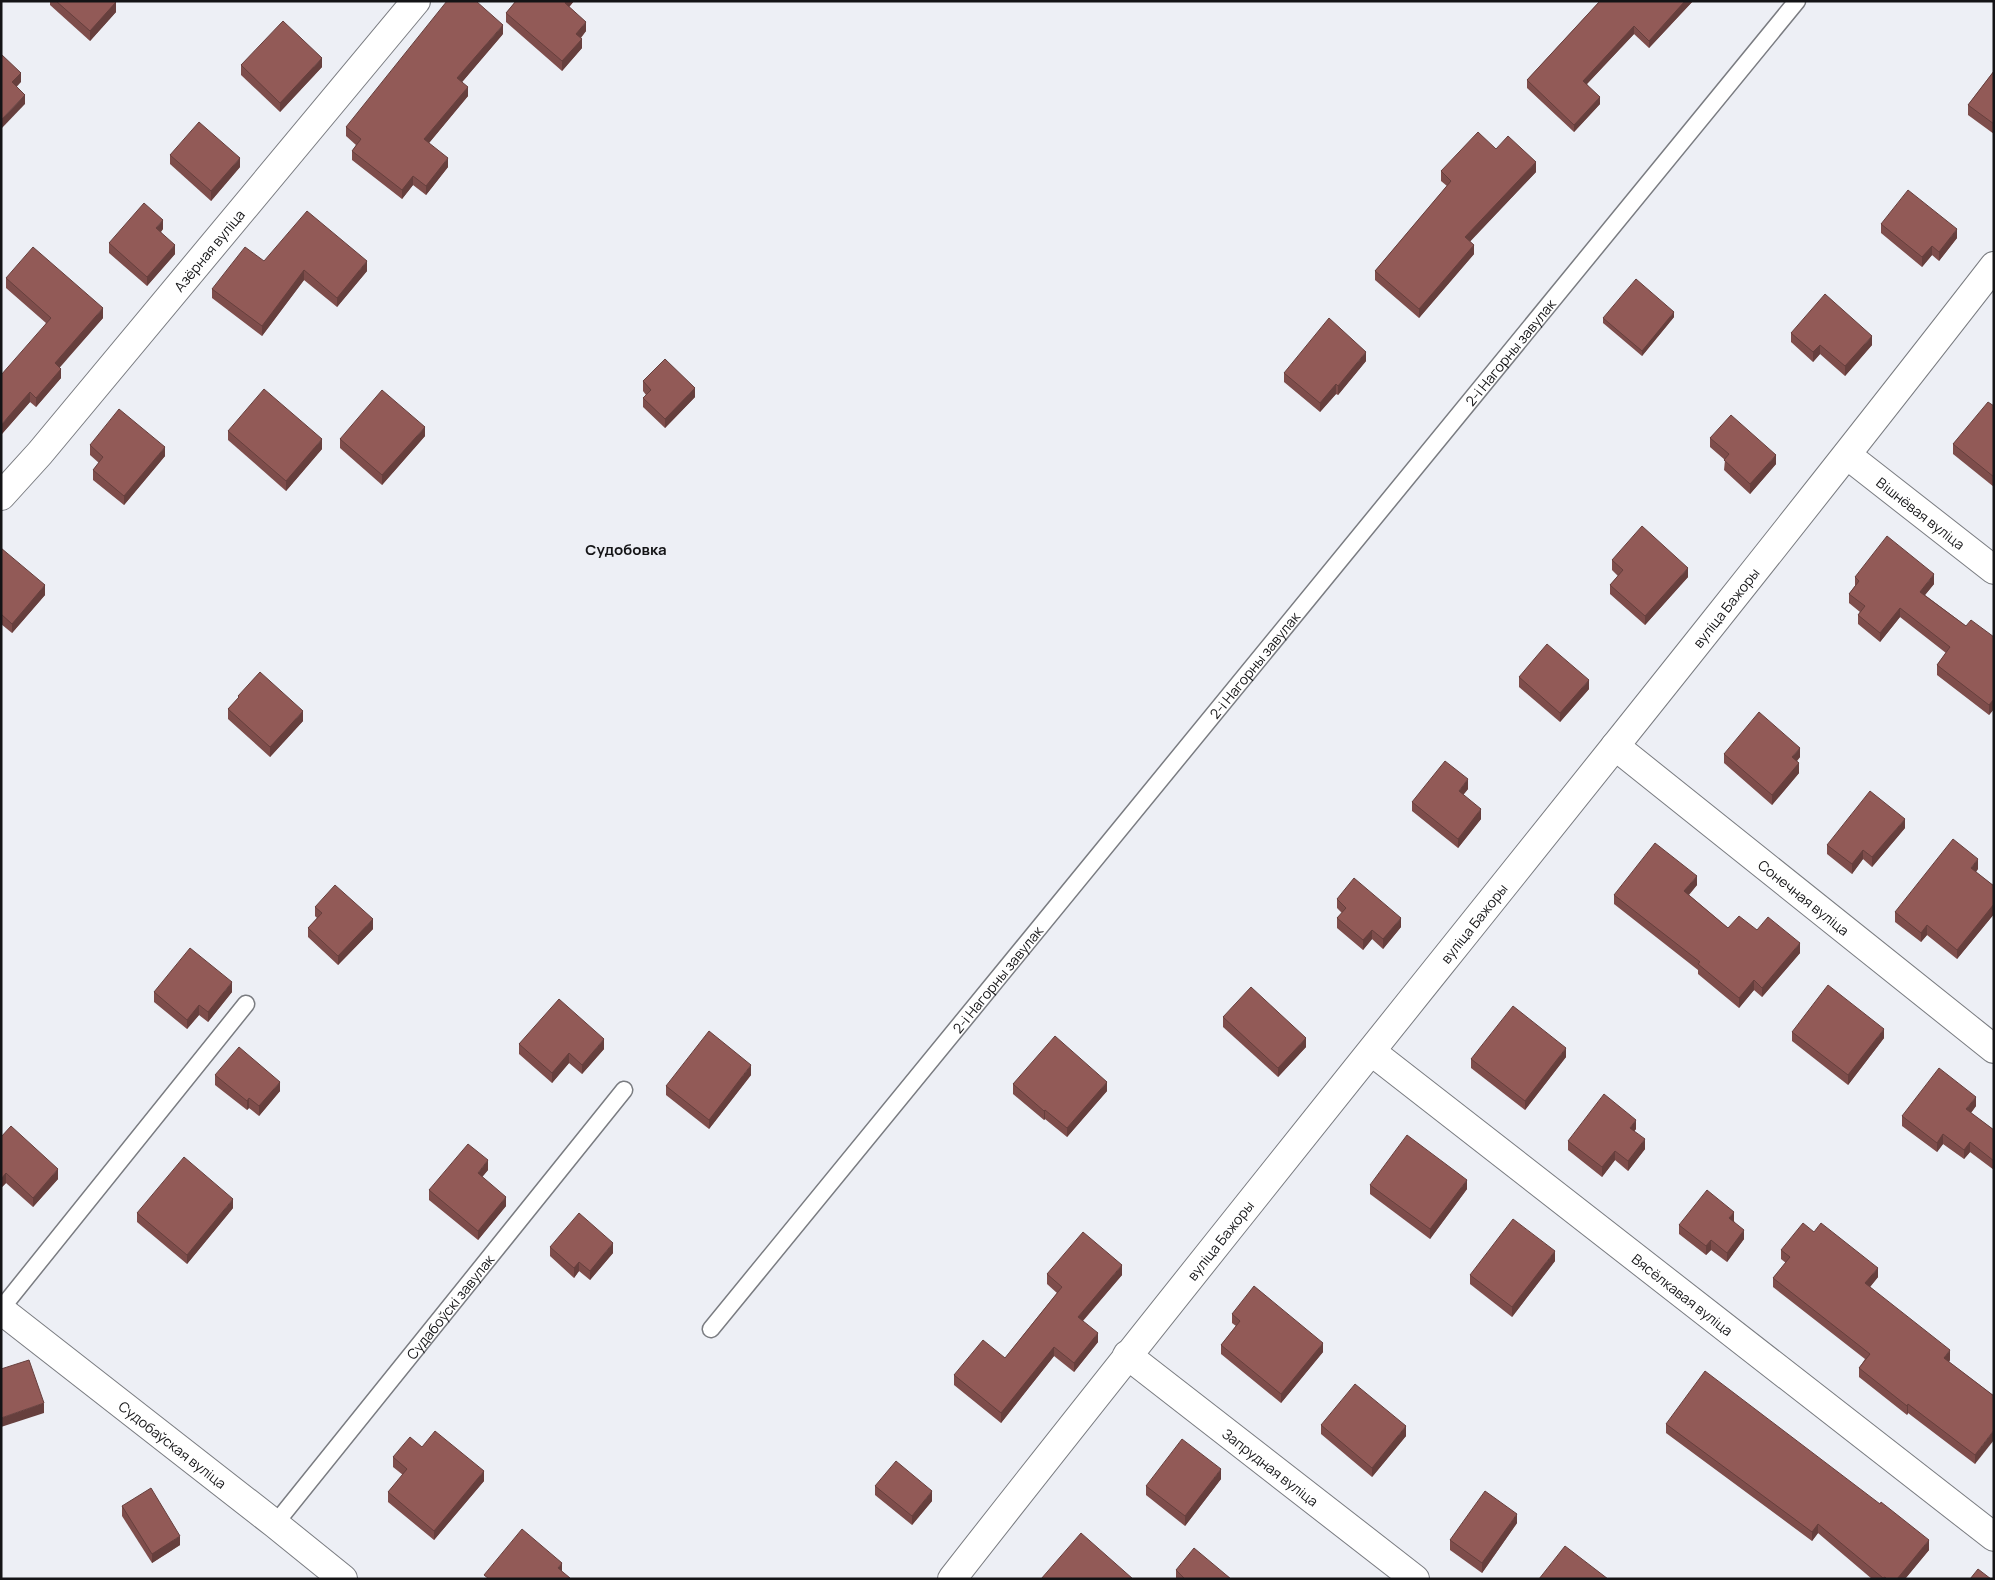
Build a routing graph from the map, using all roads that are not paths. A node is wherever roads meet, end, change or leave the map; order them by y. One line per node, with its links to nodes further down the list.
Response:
1 (416, 1): 5 (street, Азёрная вуліца)
2 (1797, 1): 13 (lane, 2-і Нагорны завулак)
3 (1994, 266): 4 (street, вуліца Бажоры)
4 (1847, 455): 6 (street, Вішнёвая вуліца); 7 (street, вуліца Бажоры)
5 (1, 496)
6 (1994, 570)
7 (1615, 746): 9 (street, Сонечная вуліца); 10 (street, вуліца Бажоры)
8 (246, 1004): 12 (lane)
9 (1994, 1049)
10 (1372, 1052): 14 (street, вуліца Бажоры); 16 (street, Вясёлкавая вуліца)
11 (624, 1090): 15 (lane, Судабоўскі завулак)
12 (1, 1310): 15 (street, Судобаўская вуліца)
13 (711, 1329)
14 (1127, 1355): 18 (street, вуліца Бажоры); 19 (street, Запрудная вуліца)
15 (275, 1524): 17 (street, Судобаўская вуліца)
16 (1994, 1537)
17 (342, 1579)
18 (952, 1579)
19 (1415, 1579)

